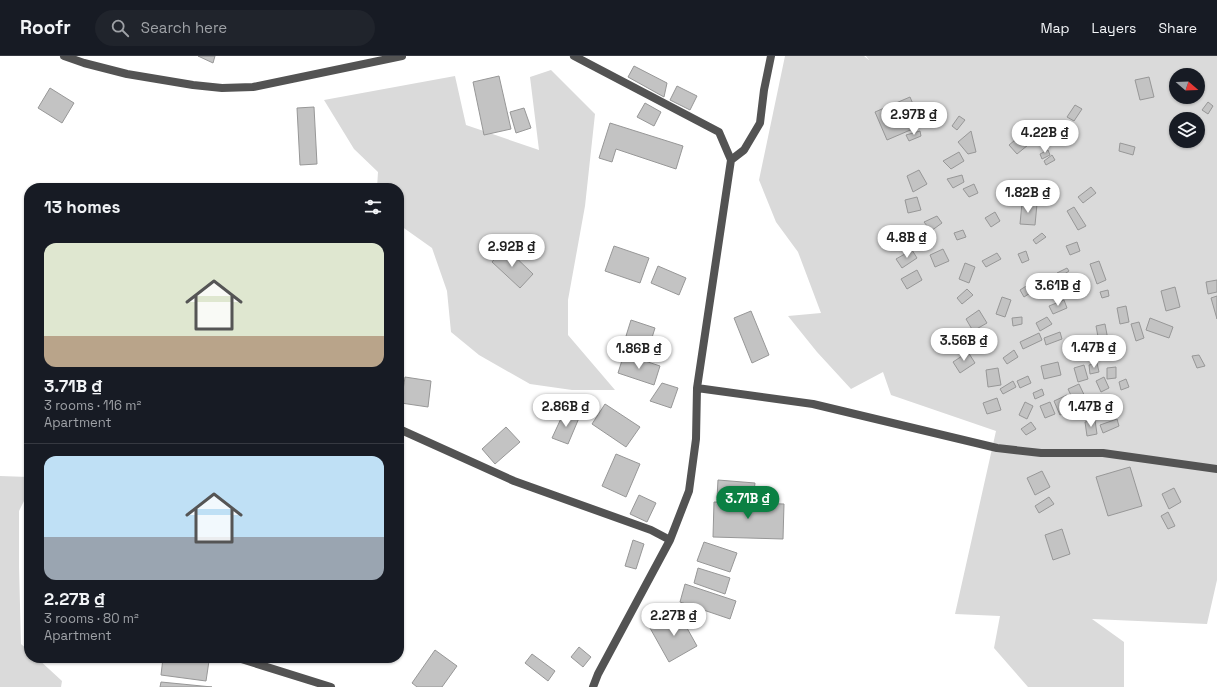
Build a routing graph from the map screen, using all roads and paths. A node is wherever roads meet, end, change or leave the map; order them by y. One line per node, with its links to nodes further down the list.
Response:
1 (64, 56): 2 (street)
2 (402, 56)
3 (574, 56): 5 (street)
4 (771, 56): 5 (street)
5 (731, 160): 6 (street)
6 (698, 388): 8 (street); 9 (street)
7 (404, 430): 9 (street)
8 (1217, 468)
9 (670, 540): 12 (street)
10 (254, 663): 11 (street)
11 (331, 687)
12 (593, 687)

